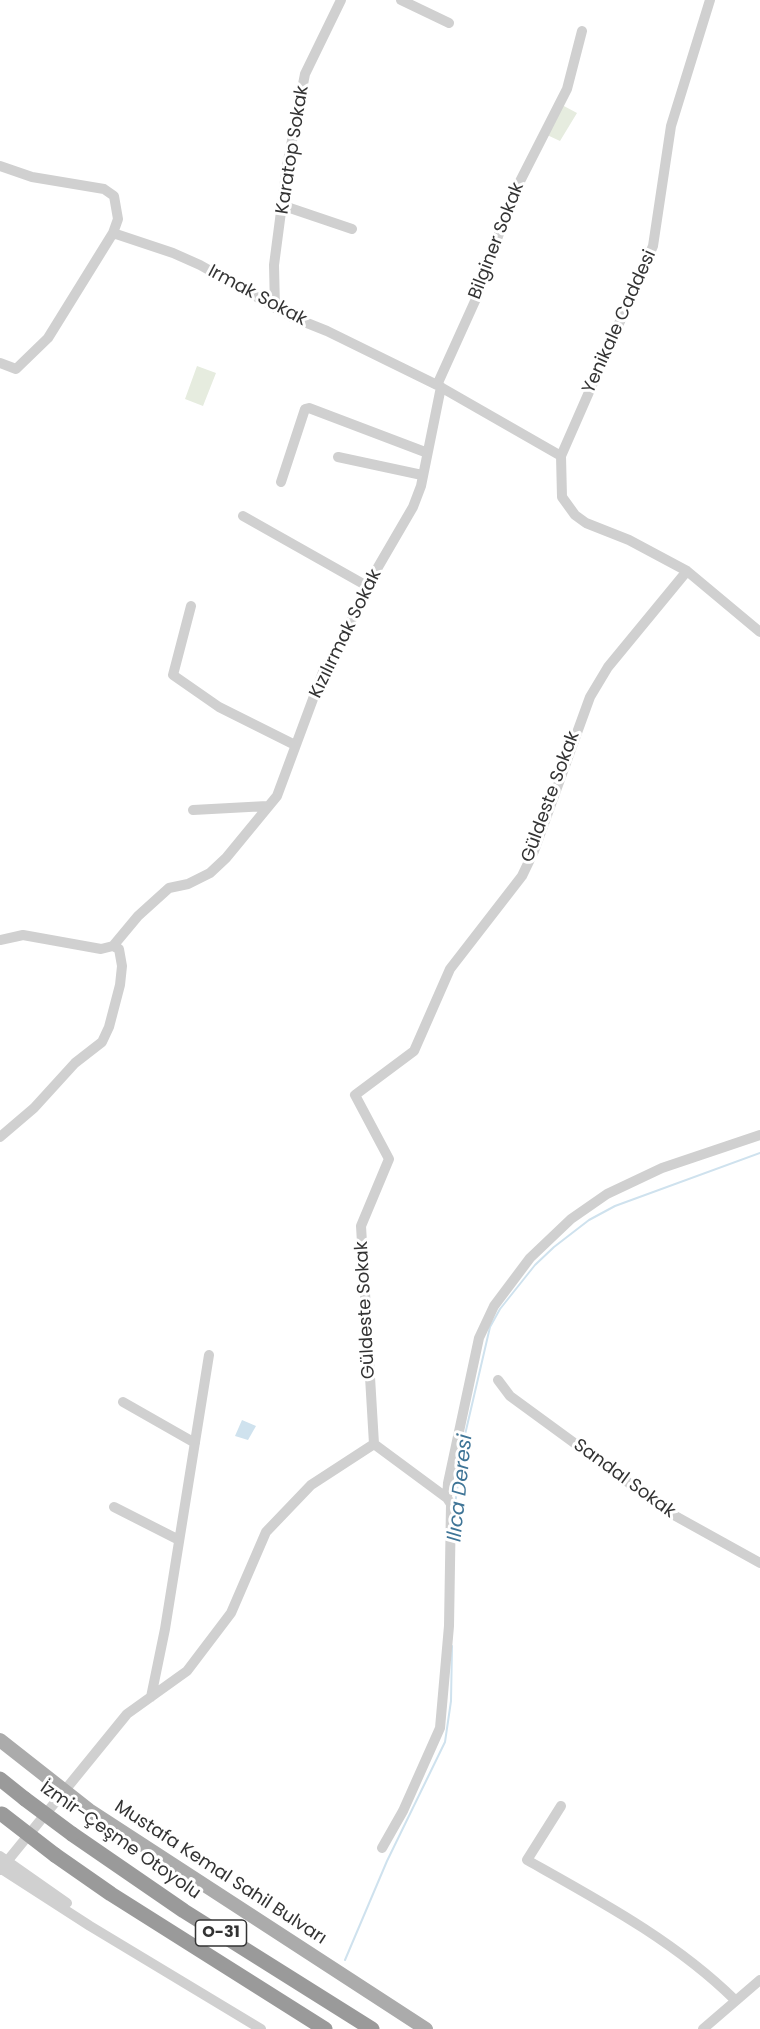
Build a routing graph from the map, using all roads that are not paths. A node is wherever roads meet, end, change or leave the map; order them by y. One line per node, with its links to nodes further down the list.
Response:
1 (341, 0): 7 (street, Karatop Sokak)
2 (401, 0): 4 (street)
3 (710, 0): 14 (street, Yenikale Caddesi)
4 (449, 23)
5 (582, 31): 12 (street, Bilginer Sokak)
6 (0, 166): 9 (street)
7 (284, 206): 8 (street); 10 (street, Karatop Sokak)
8 (351, 229)
9 (113, 233): 10 (street, Irmak Sokak); 11 (street)
10 (275, 308): 12 (street, Irmak Sokak)
11 (0, 363)
12 (439, 386): 13 (street, Kızılırmak Sokak); 14 (street, Irmak Sokak)
13 (425, 452): 16 (street, Kızılırmak Sokak); 17 (street)
14 (561, 456): 19 (street, Yenikale Caddesi)
15 (338, 457): 16 (street)
16 (422, 475): 20 (street, Kızılırmak Sokak)
17 (281, 482)
18 (243, 516): 20 (street)
19 (687, 571): 22 (street, Yenikale Caddesi); 34 (street, Güldeste Sokak)
20 (367, 586): 23 (street, Kızılırmak Sokak)
21 (191, 606): 23 (street)
22 (760, 632)
23 (295, 745): 24 (street, Kızılırmak Sokak)
24 (267, 806): 25 (street); 27 (street, Kızılırmak Sokak)
25 (193, 810)
26 (0, 940): 27 (street)
27 (113, 946): 29 (street)
28 (760, 1135): 35 (street)
29 (0, 1137)
30 (210, 1355): 33 (street)
31 (498, 1380): 38 (street, Sandal Sokak)
32 (123, 1402): 33 (street)
33 (195, 1443): 37 (street)
34 (374, 1444): 35 (street); 39 (street)
35 (447, 1498): 45 (street)
36 (114, 1507): 37 (street)
37 (179, 1540): 39 (street)
38 (760, 1563)
39 (151, 1697): 42 (street)
40 (0, 1740): 42 (main road, Mustafa Kemal Sahil Bulvarı)
41 (0, 1779): 51 (highway, İzmir-Çeşme Otoyolu / O-31, bridge)
42 (63, 1790): 46 (street); 52 (main road, Mustafa Kemal Sahil Bulvarı)
43 (561, 1806): 48 (street)
44 (1, 1813): 50 (highway, O-31, bridge)
45 (382, 1848)
46 (2, 1865): 49 (street)
47 (759, 1984): 48 (street)
48 (735, 2000): 53 (street)
49 (261, 2029)
50 (325, 2029)
51 (372, 2029)
52 (426, 2029)
53 (703, 2029)

